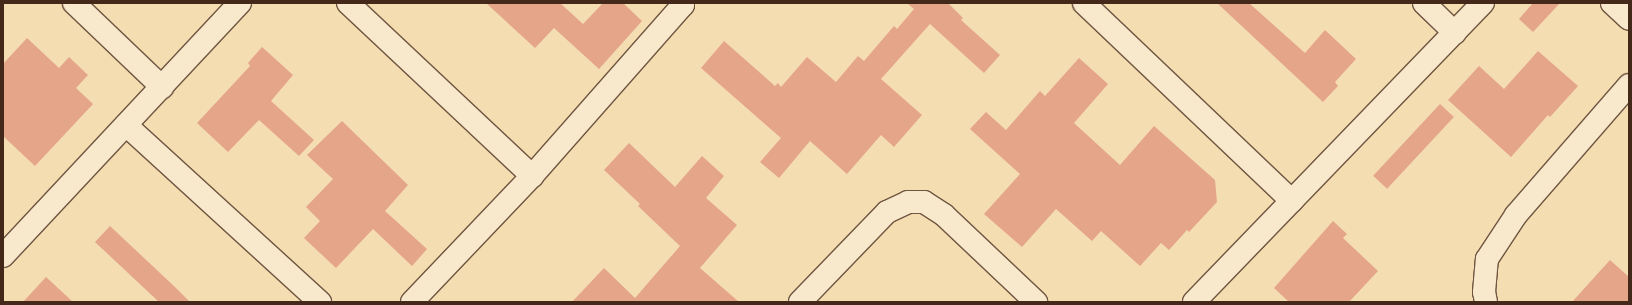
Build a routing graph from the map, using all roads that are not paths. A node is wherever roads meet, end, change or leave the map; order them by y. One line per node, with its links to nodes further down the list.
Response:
1 (74, 3): 12 (street)
2 (240, 3): 12 (street)
3 (348, 3): 14 (street)
4 (683, 3): 14 (street)
5 (1084, 3): 15 (street)
6 (1424, 3): 10 (street)
7 (1483, 3): 10 (street)
8 (1612, 3): 9 (street)
9 (1629, 19)
10 (1455, 33): 15 (street)
11 (1629, 85): 22 (street)
12 (162, 87): 13 (street)
13 (126, 125): 16 (street); 17 (street)
14 (532, 176): 18 (street)
15 (1292, 201): 21 (street)
16 (3, 256)
17 (320, 302)
18 (412, 302)
19 (800, 302): 20 (street)
20 (1036, 302)
21 (1194, 302)
22 (1486, 302)

